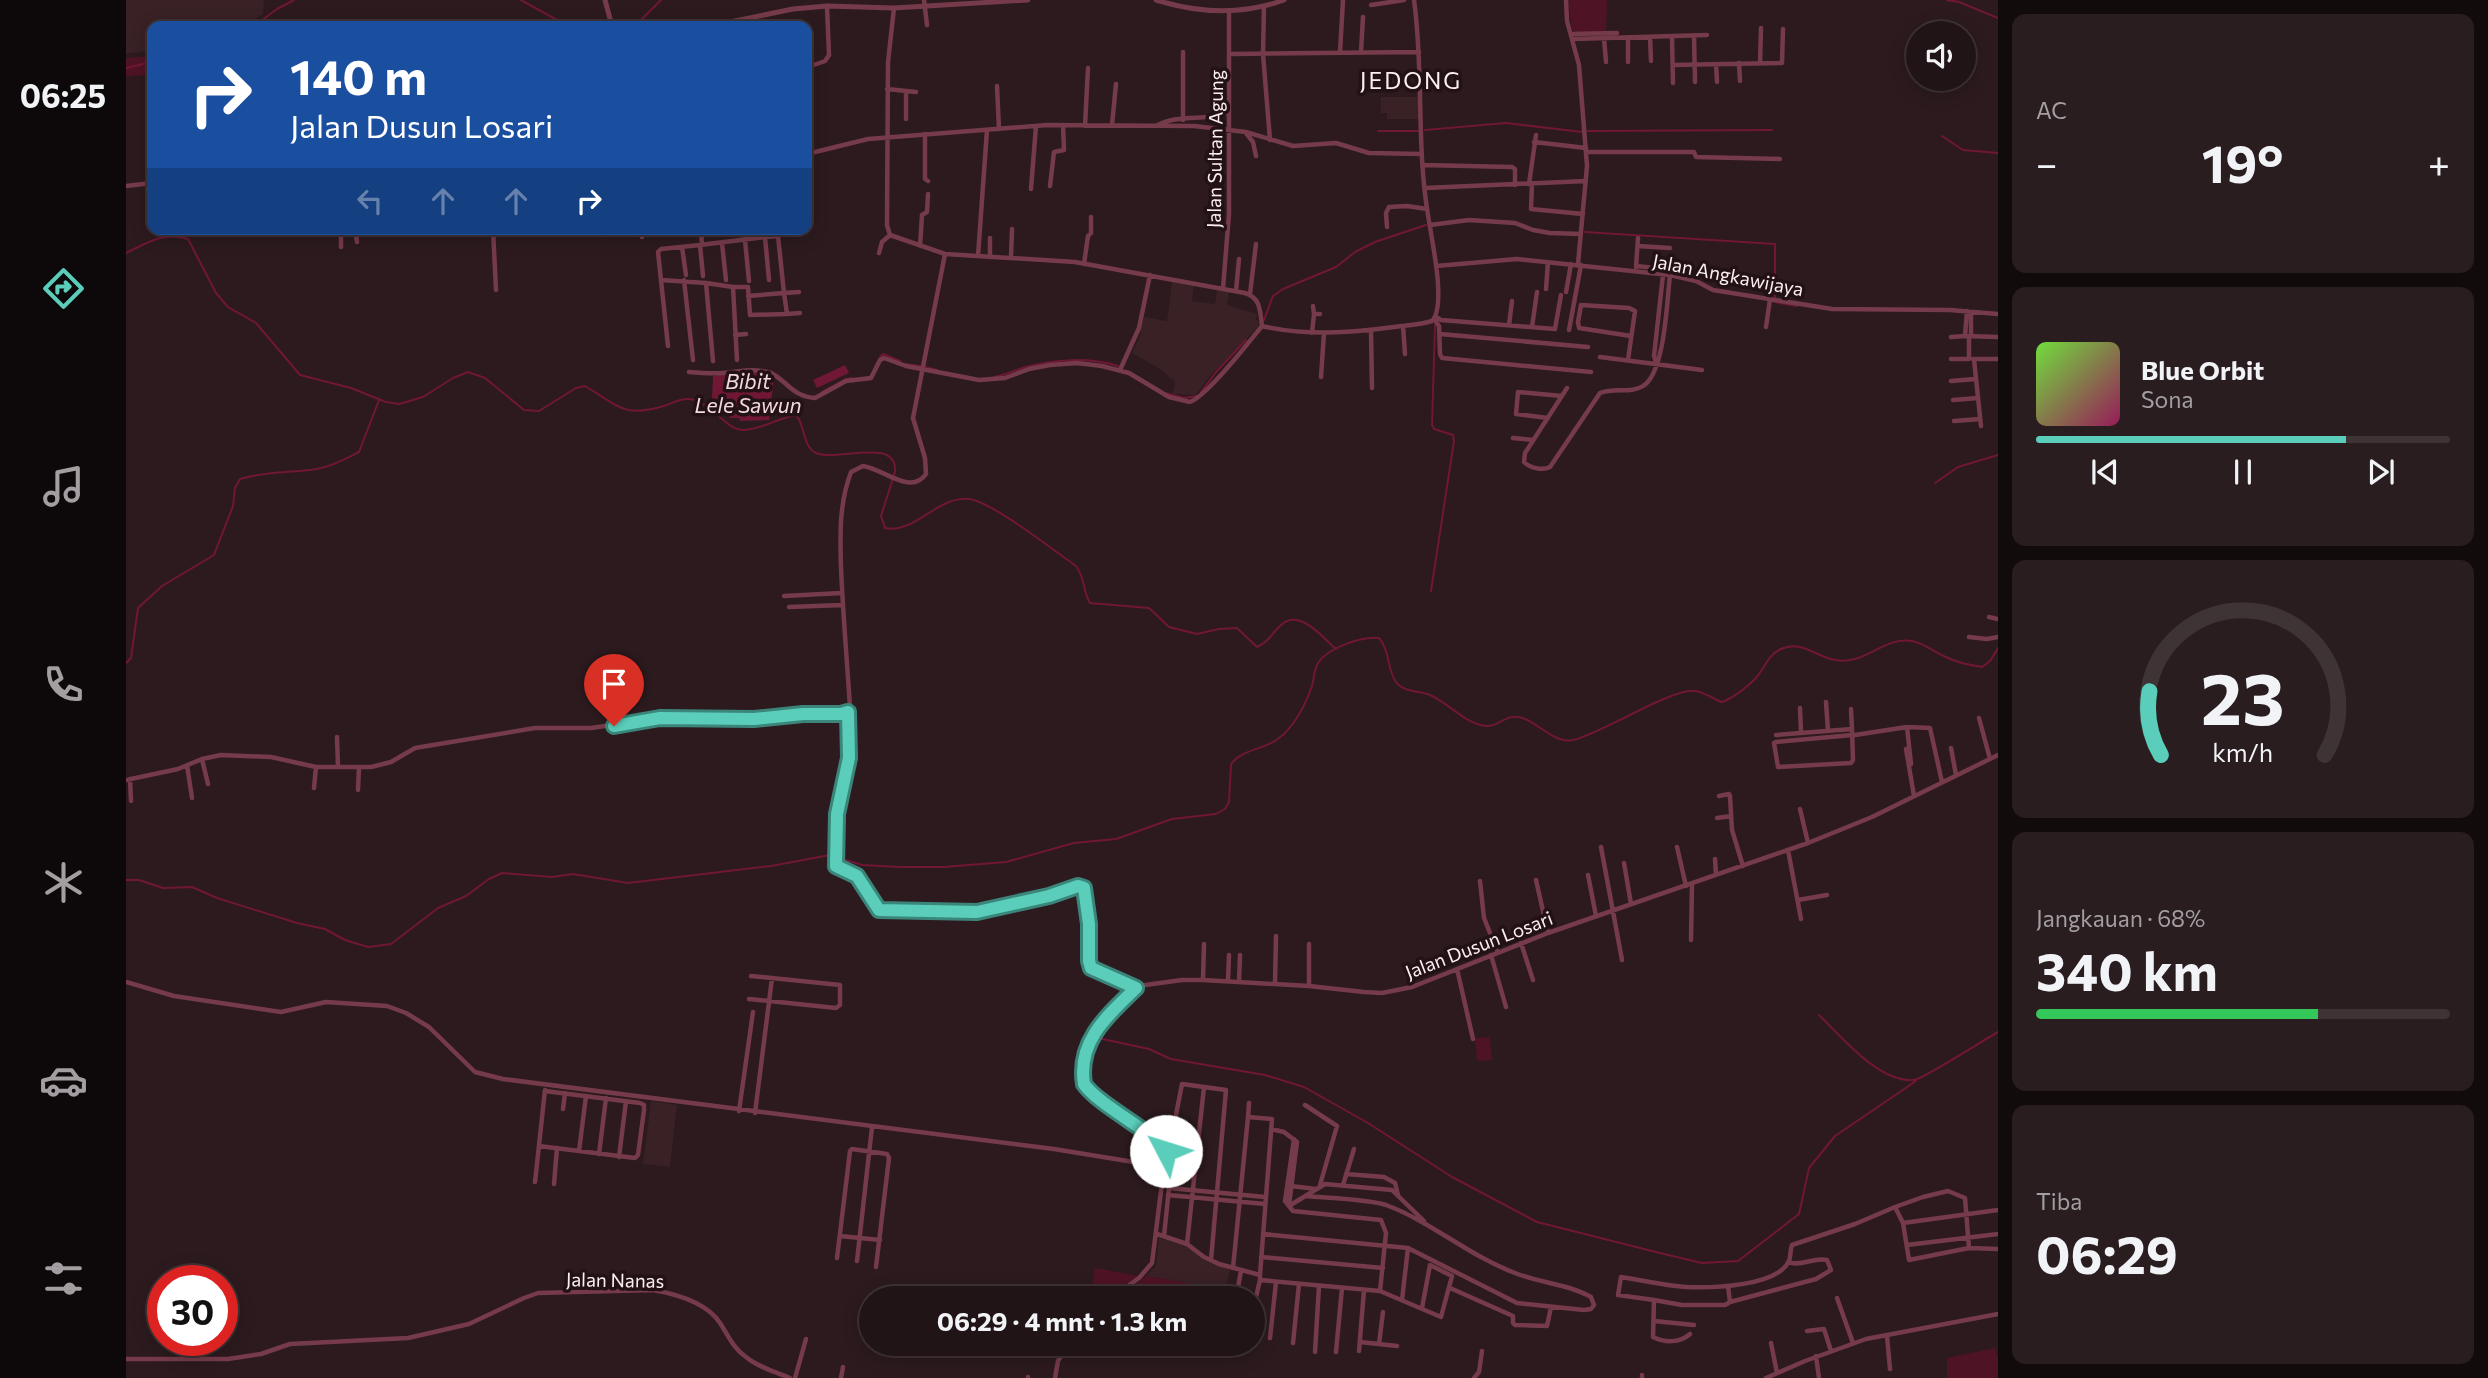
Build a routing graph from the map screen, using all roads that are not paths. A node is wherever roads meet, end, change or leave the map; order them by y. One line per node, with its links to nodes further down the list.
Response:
1 (605, 0): 19 (street)
2 (1015, 0): 3 (street); 12 (street)
3 (1028, 0)
4 (1156, 0): 17 (street)
5 (1284, 0): 15 (street)
6 (1343, 0): 33 (street)
7 (1404, 0): 13 (street)
8 (1414, 0): 35 (street)
9 (1566, 0): 26 (street)
10 (925, 2): 11 (street); 16 (street); 21 (street)
11 (952, 2): 12 (street)
12 (981, 2)
13 (1371, 5)
14 (827, 6): 16 (street); 20 (street); 46 (street)
15 (1264, 6): 17 (street); 37 (street)
16 (894, 8): 54 (street)
17 (1229, 11): 36 (street, Jalan Sultan Agung)
18 (1363, 16): 34 (street)
19 (611, 21)
20 (744, 21)
21 (927, 25)
22 (1761, 28): 42 (street)
23 (1783, 29): 42 (street)
24 (1616, 33): 26 (street)
25 (1707, 35): 27 (street)
26 (1572, 36): 30 (street); 74 (street)
27 (1694, 36): 29 (street); 43 (street)
28 (1650, 37): 29 (street); 31 (street); 38 (street)
29 (1672, 37): 45 (street)
30 (1604, 38): 31 (street); 39 (street)
31 (1628, 38): 40 (street)
32 (1183, 52): 59 (street)
33 (1340, 52): 34 (street); 37 (street)
34 (1361, 52): 35 (street)
35 (1419, 52): 76 (street)
36 (1231, 54): 37 (street); 57 (street, Jalan Sultan Agung)
37 (1264, 54): 72 (street)
38 (1651, 61)
39 (1606, 62)
40 (1629, 62)
41 (1739, 63): 42 (street); 44 (street); 48 (street)
42 (1760, 63)
43 (1695, 64): 44 (street); 45 (street); 49 (street)
44 (1716, 64): 50 (street)
45 (1673, 65): 51 (street)
46 (812, 66)
47 (1088, 68): 64 (street)
48 (1740, 81)
49 (1695, 82)
50 (1717, 82)
51 (1673, 83)
52 (1116, 85): 61 (street)
53 (996, 86): 65 (street)
54 (887, 89): 55 (street); 71 (street)
55 (906, 91): 56 (street); 58 (street)
56 (916, 92)
57 (1228, 113): 59 (street); 66 (street, Jalan Sultan Agung)
58 (906, 119)
59 (1183, 120): 62 (street)
60 (1063, 125): 63 (street); 64 (street); 86 (street)
61 (1112, 125): 62 (street); 64 (street)
62 (1158, 125): 66 (street)
63 (1036, 126): 65 (street); 88 (street)
64 (1085, 126)
65 (999, 129): 67 (street)
66 (1228, 129): 68 (street); 141 (street, Jalan Sultan Agung)
67 (987, 130): 69 (street); 119 (street)
68 (1246, 132): 72 (street); 77 (street)
69 (925, 134): 71 (street); 80 (street)
70 (1536, 135): 73 (street)
71 (887, 138): 75 (street); 103 (street)
72 (1270, 140): 76 (street)
73 (1534, 142): 74 (street); 83 (street)
74 (1586, 150): 78 (street); 81 (street)
75 (812, 153)
76 (1422, 154): 79 (street)
77 (1256, 156)
78 (1780, 159)
79 (1423, 165): 84 (street); 87 (street)
80 (928, 181)
81 (1586, 181): 83 (street); 91 (street)
82 (147, 184): 85 (street)
83 (1530, 184): 84 (street); 91 (street)
84 (1515, 185): 87 (street)
85 (126, 186)
86 (1050, 186)
87 (1424, 188): 90 (street)
88 (1031, 189)
89 (928, 194): 112 (street)
90 (1427, 209): 93 (street); 94 (street)
91 (1583, 214): 96 (street)
92 (1091, 217): 124 (street)
93 (1430, 225): 96 (street); 127 (street)
94 (1387, 227)
95 (1012, 229): 121 (street)
96 (1581, 234): 126 (street)
97 (341, 235): 114 (street)
98 (356, 235): 108 (street)
99 (493, 235): 143 (street)
100 (701, 235): 111 (street)
101 (770, 235): 104 (street)
102 (778, 235): 147 (street)
103 (890, 235): 112 (street); 117 (street)
104 (765, 237): 107 (street); 137 (street)
105 (990, 238): 120 (street)
106 (1638, 238): 113 (street)
107 (745, 240): 109 (street); 138 (street)
108 (357, 242)
109 (722, 243): 111 (street); 136 (street)
110 (1256, 244): 148 (street)
111 (701, 245): 115 (street); 133 (street)
112 (920, 246): 118 (street)
113 (1638, 246): 116 (street); 128 (street)
114 (341, 247)
115 (682, 247): 134 (street); 135 (street)
116 (1670, 248)
117 (879, 253)
118 (945, 254): 119 (street); 188 (street)
119 (978, 256): 120 (street)
120 (990, 257): 121 (street)
121 (1011, 258): 124 (street)
122 (1239, 259): 144 (street)
123 (1548, 262): 125 (street, Jalan Angkawijaya); 127 (street, Jalan Angkawijaya); 142 (street)
124 (1084, 264): 130 (street)
125 (1571, 264): 126 (street, Jalan Angkawijaya); 163 (street)
126 (1579, 265): 128 (street, Jalan Angkawijaya); 166 (street)
127 (1436, 266): 159 (street)
128 (1635, 269): 129 (street); 131 (street, Jalan Angkawijaya)
129 (1674, 270)
130 (1150, 275): 141 (street); 189 (street)
131 (1663, 275): 132 (street, Jalan Angkawijaya); 149 (street)
132 (1670, 275): 151 (street); 152 (street, Jalan Angkawijaya)
133 (703, 276)
134 (685, 278): 135 (street); 139 (street); 183 (street)
135 (661, 280): 176 (street)
136 (726, 280)
137 (769, 280)
138 (749, 281)
139 (706, 283): 140 (street); 186 (street)
140 (733, 287): 150 (street); 171 (street)
141 (1223, 288): 144 (street)
142 (1546, 289)
143 (496, 290)
144 (1236, 291): 148 (street)
145 (799, 292): 147 (street)
146 (1537, 292): 163 (street)
147 (784, 293): 150 (street); 157 (street)
148 (1250, 294): 161 (street)
149 (1661, 295): 151 (street); 187 (street)
150 (748, 296): 157 (street)
151 (1668, 296): 187 (street)
152 (1770, 299): 155 (street, Jalan Angkawijaya); 164 (street)
153 (1512, 301): 160 (street)
154 (1313, 306): 167 (street)
155 (1969, 311): 158 (street, Jalan Angkawijaya); 174 (street)
156 (800, 313): 157 (street)
157 (787, 314)
158 (1998, 314)
159 (1435, 318): 160 (street); 162 (street); 170 (street)
160 (1509, 325): 163 (street)
161 (1262, 326): 167 (street); 189 (street)
162 (1403, 326): 165 (street); 178 (street)
163 (1532, 327)
164 (1766, 327)
165 (1371, 330): 168 (street); 196 (street)
166 (1569, 330)
167 (1312, 333): 168 (street)
168 (1324, 333): 193 (street)
169 (746, 334): 171 (street)
170 (1440, 334): 177 (street); 192 (street)
171 (736, 335): 184 (street)
172 (1631, 336): 172 (street); 185 (street)
173 (1951, 337): 174 (street)
174 (1968, 337): 175 (street); 181 (street)
175 (1998, 337)
176 (667, 346)
177 (1588, 347)
178 (1405, 354)
179 (1600, 357): 185 (street)
180 (1951, 359): 181 (street)
181 (1971, 359): 182 (street); 194 (street)
182 (1998, 359)
183 (693, 360)
184 (737, 360)
185 (1628, 360): 187 (street)
186 (713, 361)
187 (1657, 363): 190 (street); 206 (street)
188 (922, 368): 189 (street); 191 (street); 207 (street)
189 (1121, 370)
190 (1702, 370)
191 (689, 372)
192 (1591, 372)
193 (1321, 377)
194 (1975, 379): 195 (street); 199 (street)
195 (1951, 381)
196 (1372, 388)
197 (1567, 388): 198 (street)
198 (1563, 396): 201 (street); 201 (street)
199 (1978, 398): 200 (street); 202 (street)
200 (1952, 400)
201 (1548, 418): 206 (street)
202 (1980, 419): 203 (street); 204 (street)
203 (1954, 421)
204 (1981, 426)
205 (1513, 438): 206 (street)
206 (1534, 440)
207 (842, 593): 208 (street); 209 (street)
208 (785, 596)
209 (842, 606): 210 (street); 218 (street)
210 (789, 607)
211 (1989, 617): 212 (street)
212 (1998, 619)
213 (1969, 637): 214 (street)
214 (1997, 637)
215 (1826, 702): 221 (street)
216 (1800, 708): 223 (street)
217 (1851, 709): 222 (street)
218 (848, 712): 233 (street); 289 (street)
219 (1979, 718): 230 (street)
220 (1907, 727): 222 (street); 231 (street); 238 (street)
221 (1828, 731): 222 (street); 223 (street)
222 (1852, 732): 222 (street)
223 (1801, 733): 224 (street)
224 (1776, 735)
225 (338, 737): 235 (street)
226 (1951, 748): 236 (street)
227 (1906, 749): 243 (street)
228 (1998, 755): 230 (street, Jalan Dusun Losari)
229 (202, 759): 232 (street); 234 (street); 239 (street)
230 (1990, 759): 236 (street, Jalan Dusun Losari)
231 (1911, 764)
232 (187, 765): 237 (street); 244 (street)
233 (359, 766): 235 (street); 241 (street)
234 (316, 767): 235 (street); 240 (street)
235 (338, 768)
236 (1956, 775): 238 (street, Jalan Dusun Losari)
237 (128, 779): 245 (street)
238 (1942, 782): 243 (street, Jalan Dusun Losari)
239 (208, 784)
240 (314, 788)
241 (358, 790)
242 (1718, 796): 247 (street)
243 (1914, 796): 249 (street, Jalan Dusun Losari)
244 (192, 797)
245 (131, 801)
246 (1800, 809): 249 (street)
247 (1731, 816): 248 (street); 255 (street)
248 (1717, 818)
249 (1808, 843): 252 (street, Jalan Dusun Losari)
250 (1601, 847): 265 (street)
251 (1677, 848): 261 (street)
252 (1788, 850): 255 (street, Jalan Dusun Losari); 263 (street)
253 (1715, 859): 257 (street)
254 (1624, 863): 264 (street)
255 (1743, 866): 257 (street, Jalan Dusun Losari)
256 (1588, 875): 266 (street)
257 (1716, 875): 260 (street, Jalan Dusun Losari)
258 (1536, 880): 268 (street)
259 (1480, 881): 274 (street)
260 (1692, 884): 261 (street, Jalan Dusun Losari); 270 (street)
261 (1686, 887): 264 (street, Jalan Dusun Losari)
262 (1827, 895): 263 (street)
263 (1798, 900): 267 (street)
264 (1631, 904): 265 (street, Jalan Dusun Losari)
265 (1611, 911): 266 (street, Jalan Dusun Losari); 278 (street)
266 (1595, 916): 268 (street, Jalan Dusun Losari)
267 (1801, 919)
268 (1548, 933): 271 (street, Jalan Dusun Losari)
269 (1276, 936): 287 (street)
270 (1691, 940)
271 (1521, 943): 274 (street, Jalan Dusun Losari); 283 (street)
272 (1204, 944): 282 (street)
273 (1309, 944): 288 (street)
274 (1498, 953): 277 (street, Jalan Dusun Losari)
275 (1228, 955): 284 (street)
276 (1240, 955): 286 (street)
277 (1491, 955): 279 (street, Jalan Dusun Losari); 292 (street)
278 (1622, 960)
279 (1457, 969): 288 (street, Jalan Dusun Losari); 294 (street)
280 (751, 976): 281 (street)
281 (772, 978): 291 (street); 291 (street)
282 (1203, 980): 284 (street, Jalan Dusun Losari); 289 (street, Jalan Dusun Losari)
283 (1532, 980)
284 (1228, 981): 286 (street, Jalan Dusun Losari)
285 (126, 982): 296 (street)
286 (1239, 982): 287 (street, Jalan Dusun Losari)
287 (1275, 984): 288 (street, Jalan Dusun Losari)
288 (1309, 986)
289 (1136, 988): 315 (street)
290 (749, 999): 291 (street)
291 (769, 1001): 305 (street)
292 (1506, 1007)
293 (753, 1012): 304 (street)
294 (1473, 1039)
295 (1205, 1087): 310 (street); 310 (street); 329 (street)
296 (545, 1088): 297 (street); 304 (street); 311 (street)
297 (565, 1094): 298 (street); 303 (street)
298 (586, 1096): 299 (street); 314 (street)
299 (606, 1098): 300 (street); 317 (street)
300 (626, 1101): 318 (street); 318 (street)
301 (1249, 1103): 306 (street)
302 (1305, 1105): 327 (street)
303 (563, 1110)
304 (739, 1111): 305 (street)
305 (755, 1113): 307 (street)
306 (1248, 1117): 308 (street); 330 (street)
307 (872, 1126): 316 (street); 319 (street)
308 (1271, 1129): 309 (street); 335 (street)
309 (1294, 1139): 324 (street); 339 (street)
310 (1197, 1145): 328 (street)
311 (539, 1146): 312 (street); 321 (street)
312 (558, 1148): 314 (street); 322 (street)
313 (1354, 1149): 320 (street)
314 (579, 1151): 317 (street)
315 (1166, 1151): 319 (street); 325 (street)
316 (869, 1152): 348 (street); 351 (street); 352 (street)
317 (599, 1154): 318 (street)
318 (619, 1157)
319 (1164, 1167): 345 (street)
320 (1346, 1174): 323 (street); 333 (street)
321 (535, 1182)
322 (554, 1184)
323 (1343, 1185): 327 (street); 333 (street)
324 (1292, 1186): 326 (street); 339 (street)
325 (1169, 1188): 328 (street); 331 (street)
326 (1306, 1188): 327 (street); 332 (street)
327 (1318, 1188): 332 (street)
328 (1193, 1190): 329 (street); 334 (street)
329 (1218, 1192): 330 (street); 336 (street)
330 (1240, 1194): 335 (street); 337 (street)
331 (1168, 1195): 334 (street); 349 (street)
332 (1306, 1196): 339 (street); 344 (street)
333 (1398, 1196): 344 (street)
334 (1192, 1197): 336 (street); 353 (street)
335 (1265, 1197): 338 (street)
336 (1217, 1200): 337 (street); 361 (street)
337 (1240, 1202): 338 (street); 365 (street)
338 (1265, 1204): 346 (street)
339 (1289, 1206): 354 (street)
340 (1895, 1207): 342 (street); 343 (street); 363 (street)
341 (1998, 1210): 342 (street)
342 (1965, 1214): 343 (street); 350 (street)
343 (1903, 1223): 355 (street)
344 (1436, 1229): 384 (street)
345 (1156, 1234): 349 (street); 371 (street)
346 (1262, 1234): 354 (street); 359 (street)
347 (1998, 1234): 350 (street)
348 (840, 1236): 351 (street); 360 (street)
349 (1164, 1236): 353 (street)
350 (1969, 1237): 355 (street); 358 (street)
351 (860, 1238): 352 (street); 362 (street)
352 (880, 1240): 364 (street)
353 (1187, 1244): 361 (street)
354 (1385, 1245): 357 (street); 366 (street)
355 (1907, 1245): 358 (street)
356 (1998, 1247): 358 (street)
357 (1408, 1248): 381 (street); 384 (street)
358 (1969, 1248)
359 (1261, 1257): 366 (street); 368 (street)
360 (838, 1258)
361 (1211, 1260): 365 (street)
362 (857, 1261)
363 (1788, 1262): 375 (street); 383 (street)
364 (876, 1267)
365 (1233, 1268): 367 (street)
366 (1383, 1268): 379 (street)
367 (1241, 1270): 368 (street); 372 (street)
368 (1260, 1278): 369 (street); 373 (street)
369 (1276, 1282): 370 (street); 393 (street)
370 (1299, 1284): 374 (street); 396 (street)
371 (1128, 1286)
372 (1238, 1286)
373 (1258, 1286)
374 (1319, 1286): 376 (street); 404 (street)
375 (1728, 1286): 382 (street); 383 (street)
376 (1342, 1288): 378 (street); 405 (street)
377 (1450, 1288): 384 (street); 385 (street); 385 (street)
378 (1364, 1290): 379 (street); 395 (street)
379 (1380, 1291): 381 (street)
380 (1837, 1297): 398 (street)
381 (1402, 1300): 385 (street)
382 (1654, 1300): 383 (street); 388 (street)
383 (1730, 1302)
384 (1551, 1307)
385 (1422, 1308)
386 (1383, 1312): 399 (street)
387 (1998, 1314): 392 (street)
388 (1654, 1321): 389 (street); 391 (street)
389 (1694, 1325)
390 (1807, 1331): 403 (street)
391 (1690, 1335)
392 (1887, 1336): 398 (street); 410 (street)
393 (1270, 1338)
394 (806, 1339): 413 (street)
395 (1360, 1342): 399 (street); 401 (street)
396 (1293, 1343)
397 (1771, 1343): 411 (street)
398 (1853, 1343): 403 (street)
399 (1380, 1344): 400 (street)
400 (1397, 1346)
401 (1359, 1351)
402 (1482, 1351): 416 (street)
403 (1831, 1351): 407 (street)
404 (1315, 1352)
405 (1336, 1352)
406 (1061, 1356): 415 (street)
407 (1816, 1356): 411 (street); 418 (street)
408 (126, 1359): 412 (street, Jalan Nanas)
409 (843, 1367): 414 (street)
410 (1890, 1369)
411 (1777, 1373): 417 (street)
412 (789, 1378)
413 (795, 1378)
414 (841, 1378)
415 (1055, 1378)
416 (1474, 1378)
417 (1766, 1378)
418 (1819, 1378)

